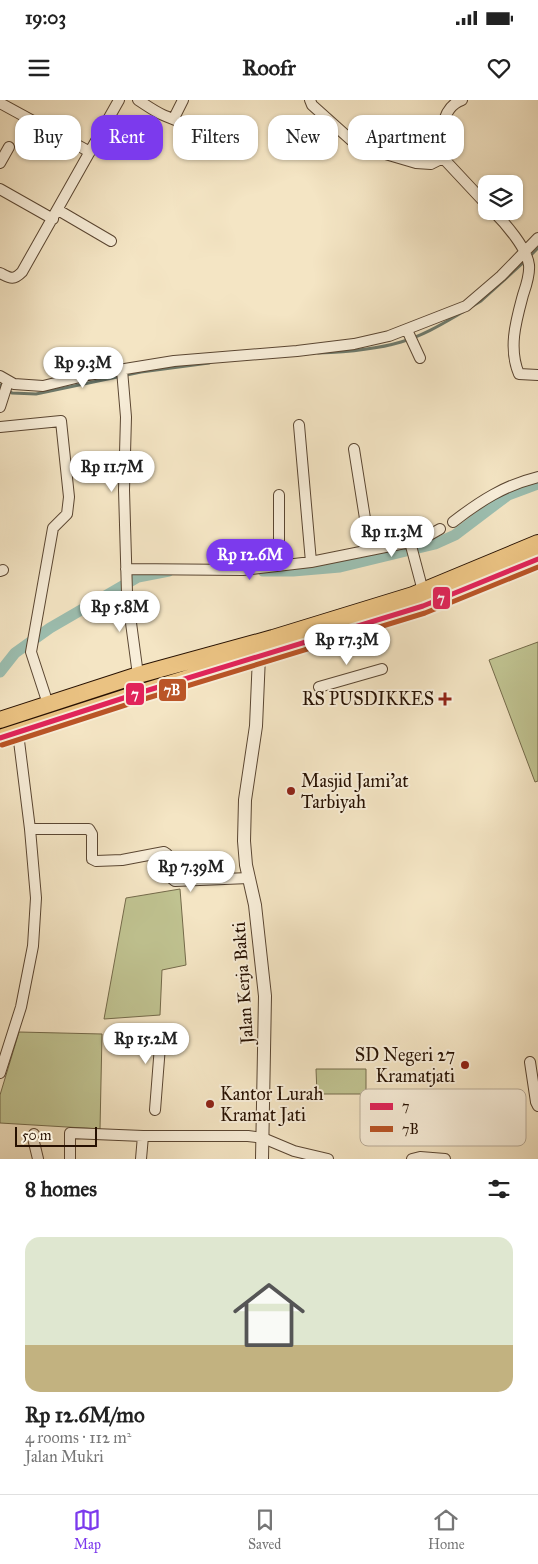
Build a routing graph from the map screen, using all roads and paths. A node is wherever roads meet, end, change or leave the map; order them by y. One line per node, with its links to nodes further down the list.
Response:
1 (119, 100): 12 (street)
2 (138, 100): 9 (street)
3 (183, 100): 7 (street)
4 (310, 100): 10 (street)
5 (456, 101): 8 (street)
6 (0, 103): 12 (street)
7 (176, 115)
8 (447, 115)
9 (173, 118)
10 (348, 137)
11 (9, 147): 16 (street)
12 (90, 152): 19 (street)
13 (406, 160): 14 (street)
14 (439, 160)
15 (445, 160): 18 (street)
16 (0, 163)
17 (0, 188): 19 (street)
18 (478, 195)
19 (55, 215): 22 (street); 24 (street)
20 (501, 220): 23 (street)
21 (538, 238): 23 (street)
22 (111, 241)
23 (526, 256): 25 (street); 28 (street)
24 (0, 273)
25 (409, 335): 26 (street); 27 (street)
26 (420, 358)
27 (122, 374): 29 (street); 44 (street)
28 (538, 375)
29 (4, 379): 30 (street)
30 (0, 407)
31 (299, 425): 42 (street)
32 (0, 427): 51 (street)
33 (354, 450): 40 (street)
34 (538, 477): 36 (street)
35 (279, 495): 43 (street)
36 (453, 522)
37 (440, 529): 38 (street)
38 (410, 542): 40 (street); 45 (street)
39 (538, 543): 45 (highway)
40 (370, 550): 42 (street)
41 (538, 559): 46 (highway)
42 (311, 562): 43 (street)
43 (279, 566): 44 (street)
44 (126, 570): 49 (street)
45 (423, 591): 46 (highway)
46 (366, 617): 47 (highway)
47 (258, 649): 49 (highway); 53 (highway); 56 (street, Jalan Kerja Bakti)
48 (382, 669): 50 (street)
49 (138, 675): 51 (highway)
50 (319, 687)
51 (48, 704): 52 (highway)
52 (0, 720)
53 (18, 732): 54 (highway); 55 (street)
54 (0, 738)
55 (30, 828): 56 (street); 59 (street)
56 (249, 878): 64 (street, Jalan Kerja Bakti)
57 (171, 1034): 61 (street)
58 (530, 1062): 60 (street)
59 (0, 1073)
60 (538, 1106)
61 (156, 1110)
62 (34, 1134): 65 (street)
63 (143, 1136): 64 (street); 66 (street); 67 (street)
64 (263, 1138): 68 (street, Jalan Kerja Bakti); 69 (street)
65 (38, 1159)
66 (70, 1159)
67 (141, 1159)
68 (262, 1159)
69 (328, 1159)
70 (412, 1159): 71 (street)
71 (446, 1159)

